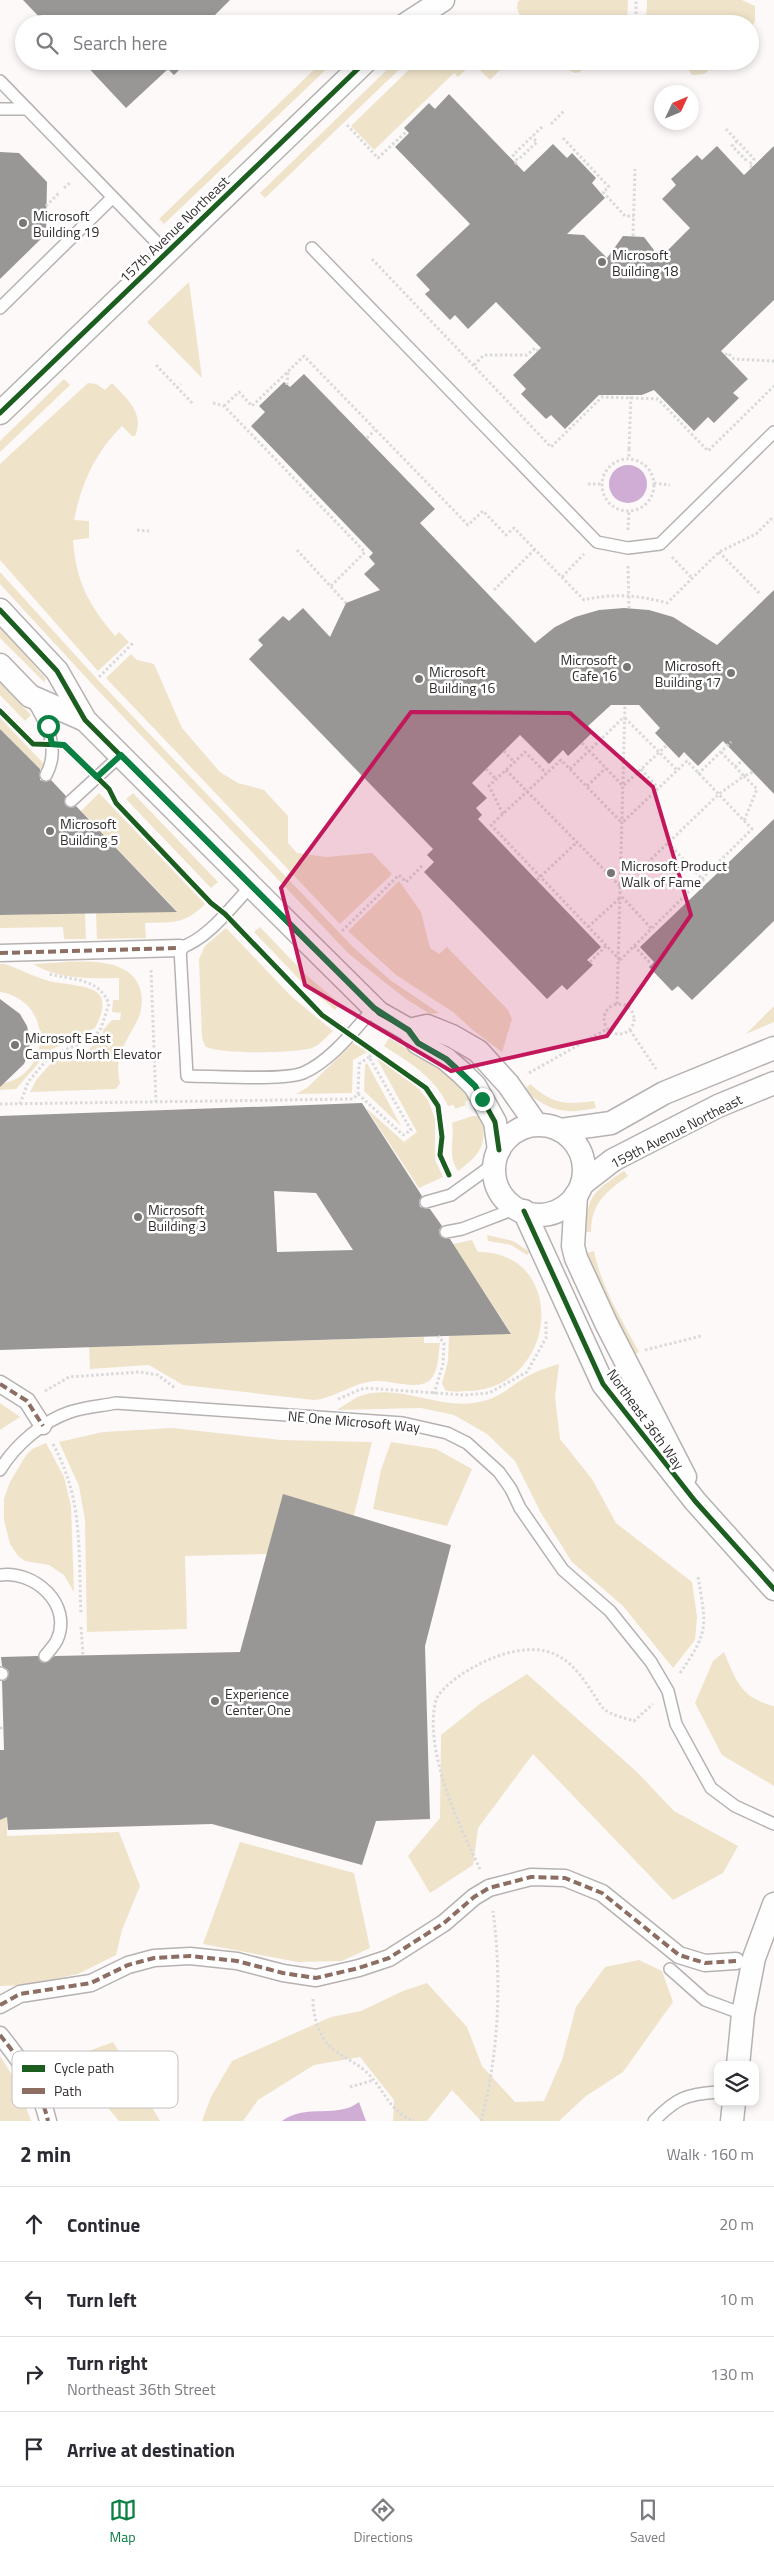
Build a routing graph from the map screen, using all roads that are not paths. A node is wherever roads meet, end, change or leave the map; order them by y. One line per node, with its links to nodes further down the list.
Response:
1 (443, 0): 2 (street)
2 (420, 15)
3 (357, 70): 9 (street, 157th Avenue Northeast)
4 (0, 81): 6 (lane)
5 (0, 109): 6 (lane)
6 (27, 109): 7 (lane)
7 (112, 198): 9 (lane); 10 (lane)
8 (312, 248): 12 (lane)
9 (166, 252): 11 (street, 157th Avenue Northeast)
10 (0, 308)
11 (0, 413)
12 (774, 432)
13 (0, 610): 16 (street)
14 (0, 665): 15 (street)
15 (30, 696): 16 (street); 18 (lane)
16 (85, 720): 17 (street)
17 (121, 755): 19 (lane); 20 (street)
18 (46, 776)
19 (71, 801)
20 (251, 886): 21 (lane); 23 (street)
21 (180, 948): 22 (street); 23 (lane)
22 (0, 953)
23 (374, 1008): 24 (street)
24 (408, 1030): 27 (street); 29 (street)
25 (774, 1048): 28 (street)
26 (774, 1083): 30 (street, 159th Avenue Northeast)
27 (536, 1124): 28 (street); 29 (street)
28 (561, 1130): 30 (street)
29 (497, 1157): 31 (lane); 32 (street)
30 (579, 1189): 32 (street); 37 (street, Northeast 36th Way)
31 (426, 1202)
32 (520, 1210): 33 (lane); 37 (street, Northeast 36th Way)
33 (446, 1232)
34 (0, 1384): 35 (street)
35 (43, 1426): 36 (lane, NE One Microsoft Way); 41 (lane, NE One Microsoft Way)
36 (0, 1470)
37 (695, 1501): 39 (street, Northeast 36th Way)
38 (0, 1575): 40 (lane)
39 (773, 1586)
40 (45, 1656)
41 (774, 1824)
42 (774, 1904): 46 (street)
43 (736, 1961): 45 (street)
44 (670, 1969): 46 (lane)
45 (0, 2005)
46 (743, 2014): 49 (street)
47 (0, 2034): 48 (street)
48 (12, 2052)
49 (738, 2061)
50 (714, 2092): 54 (lane)
51 (734, 2106): 55 (street)
52 (45, 2108): 53 (street)
53 (48, 2121)
54 (654, 2121)
55 (732, 2121)

